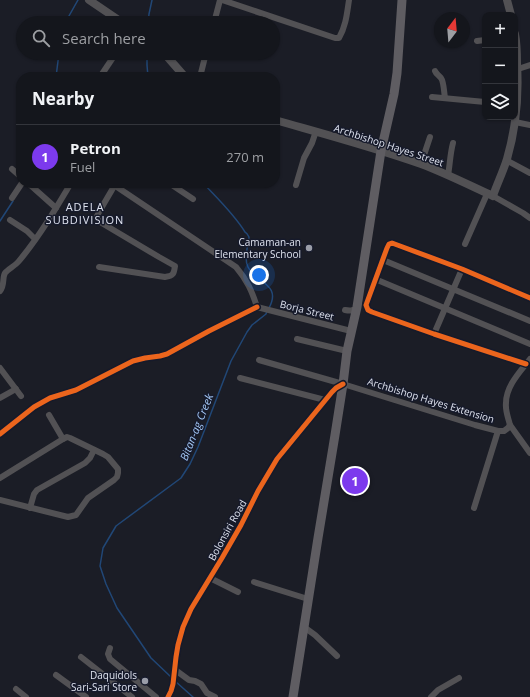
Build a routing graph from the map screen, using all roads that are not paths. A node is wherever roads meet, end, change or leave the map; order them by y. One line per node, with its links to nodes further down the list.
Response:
1 (89, 0): 7 (street)
2 (221, 0): 8 (street); 9 (street)
3 (350, 0): 10 (street)
4 (402, 0): 31 (main road)
5 (507, 0): 6 (street)
6 (509, 12)
7 (113, 16)
8 (216, 16)
9 (269, 16)
10 (280, 20)
11 (482, 40): 12 (street)
12 (477, 41)
13 (111, 60): 19 (street)
14 (170, 60): 20 (street)
15 (204, 60): 21 (street)
16 (530, 66): 17 (street)
17 (518, 69)
18 (435, 71): 23 (street)
19 (103, 72)
20 (181, 72)
21 (201, 72)
22 (432, 97): 23 (street)
23 (445, 98): 24 (street)
24 (482, 102)
25 (280, 121): 28 (street, Archbishop Hayes Street)
26 (515, 122): 27 (street); 32 (street)
27 (530, 125)
28 (316, 131): 31 (street, Archbishop Hayes Street); 38 (street)
29 (430, 138): 33 (street)
30 (453, 143): 37 (street)
31 (381, 151): 33 (street, Archbishop Hayes Street); 60 (main road)
32 (506, 160): 36 (street); 45 (street)
33 (421, 164): 37 (street, Archbishop Hayes Street)
34 (12, 169): 35 (street)
35 (16, 173)
36 (530, 173)
37 (448, 175): 45 (street, Archbishop Hayes Street)
38 (296, 185)
39 (19, 188): 46 (street)
40 (34, 188): 48 (street)
41 (68, 188): 48 (street)
42 (113, 188): 54 (street)
43 (121, 188): 61 (street)
44 (176, 188): 47 (street)
45 (490, 195): 49 (street); 52 (street)
46 (12, 198)
47 (193, 199)
48 (56, 208): 51 (street)
49 (530, 218)
50 (10, 220): 51 (street)
51 (36, 239): 58 (street)
52 (465, 244)
53 (382, 260): 55 (street); 56 (street); 57 (street)
54 (99, 267)
55 (462, 269): 57 (street); 59 (street)
56 (375, 279): 62 (street); 66 (street)
57 (453, 289): 62 (street); 64 (street)
58 (0, 291)
59 (530, 298)
60 (357, 307): 63 (street); 65 (main road)
61 (260, 308): 65 (street, Borja Street); 82 (street)
62 (445, 309): 66 (street); 68 (street)
63 (345, 310)
64 (530, 321)
65 (351, 331): 69 (main road)
66 (434, 334): 71 (street)
67 (297, 339): 69 (street)
68 (530, 344)
69 (347, 351): 74 (main road)
70 (259, 360): 74 (street, Archbishop Hayes Extension)
71 (528, 362): 80 (street, Archbishop Hayes Extension)
72 (0, 368): 75 (street)
73 (240, 378): 78 (street)
74 (340, 386): 78 (street, Bolonsiri Road); 81 (street, Archbishop Hayes Extension); 93 (main road)
75 (16, 389): 76 (street); 77 (street)
76 (21, 396)
77 (0, 398)
78 (325, 400): 90 (street, Bolonsiri Road)
79 (49, 415): 83 (street)
80 (510, 424): 81 (street, Archbishop Hayes Extension); 85 (street)
81 (498, 431): 89 (street)
82 (0, 434)
83 (63, 439): 84 (street); 86 (street)
84 (94, 450): 88 (street); 88 (street)
85 (530, 453)
86 (0, 478)
87 (0, 500): 88 (street)
88 (30, 508)
89 (474, 508)
90 (210, 578): 92 (street); 98 (street, Bolonsiri Road)
91 (254, 582): 93 (street)
92 (238, 592)
93 (308, 600): 94 (main road)
94 (304, 627): 96 (street); 108 (main road)
95 (110, 648): 105 (street)
96 (337, 656)
97 (81, 657): 104 (street)
98 (174, 671): 106 (street, Bolonsiri Road); 107 (street)
99 (56, 675): 103 (street)
100 (458, 678): 109 (street)
101 (16, 689): 102 (street)
102 (26, 697)
103 (86, 697)
104 (132, 697)
105 (156, 697)
106 (168, 697)
107 (215, 697)
108 (293, 697)
109 (431, 697)

